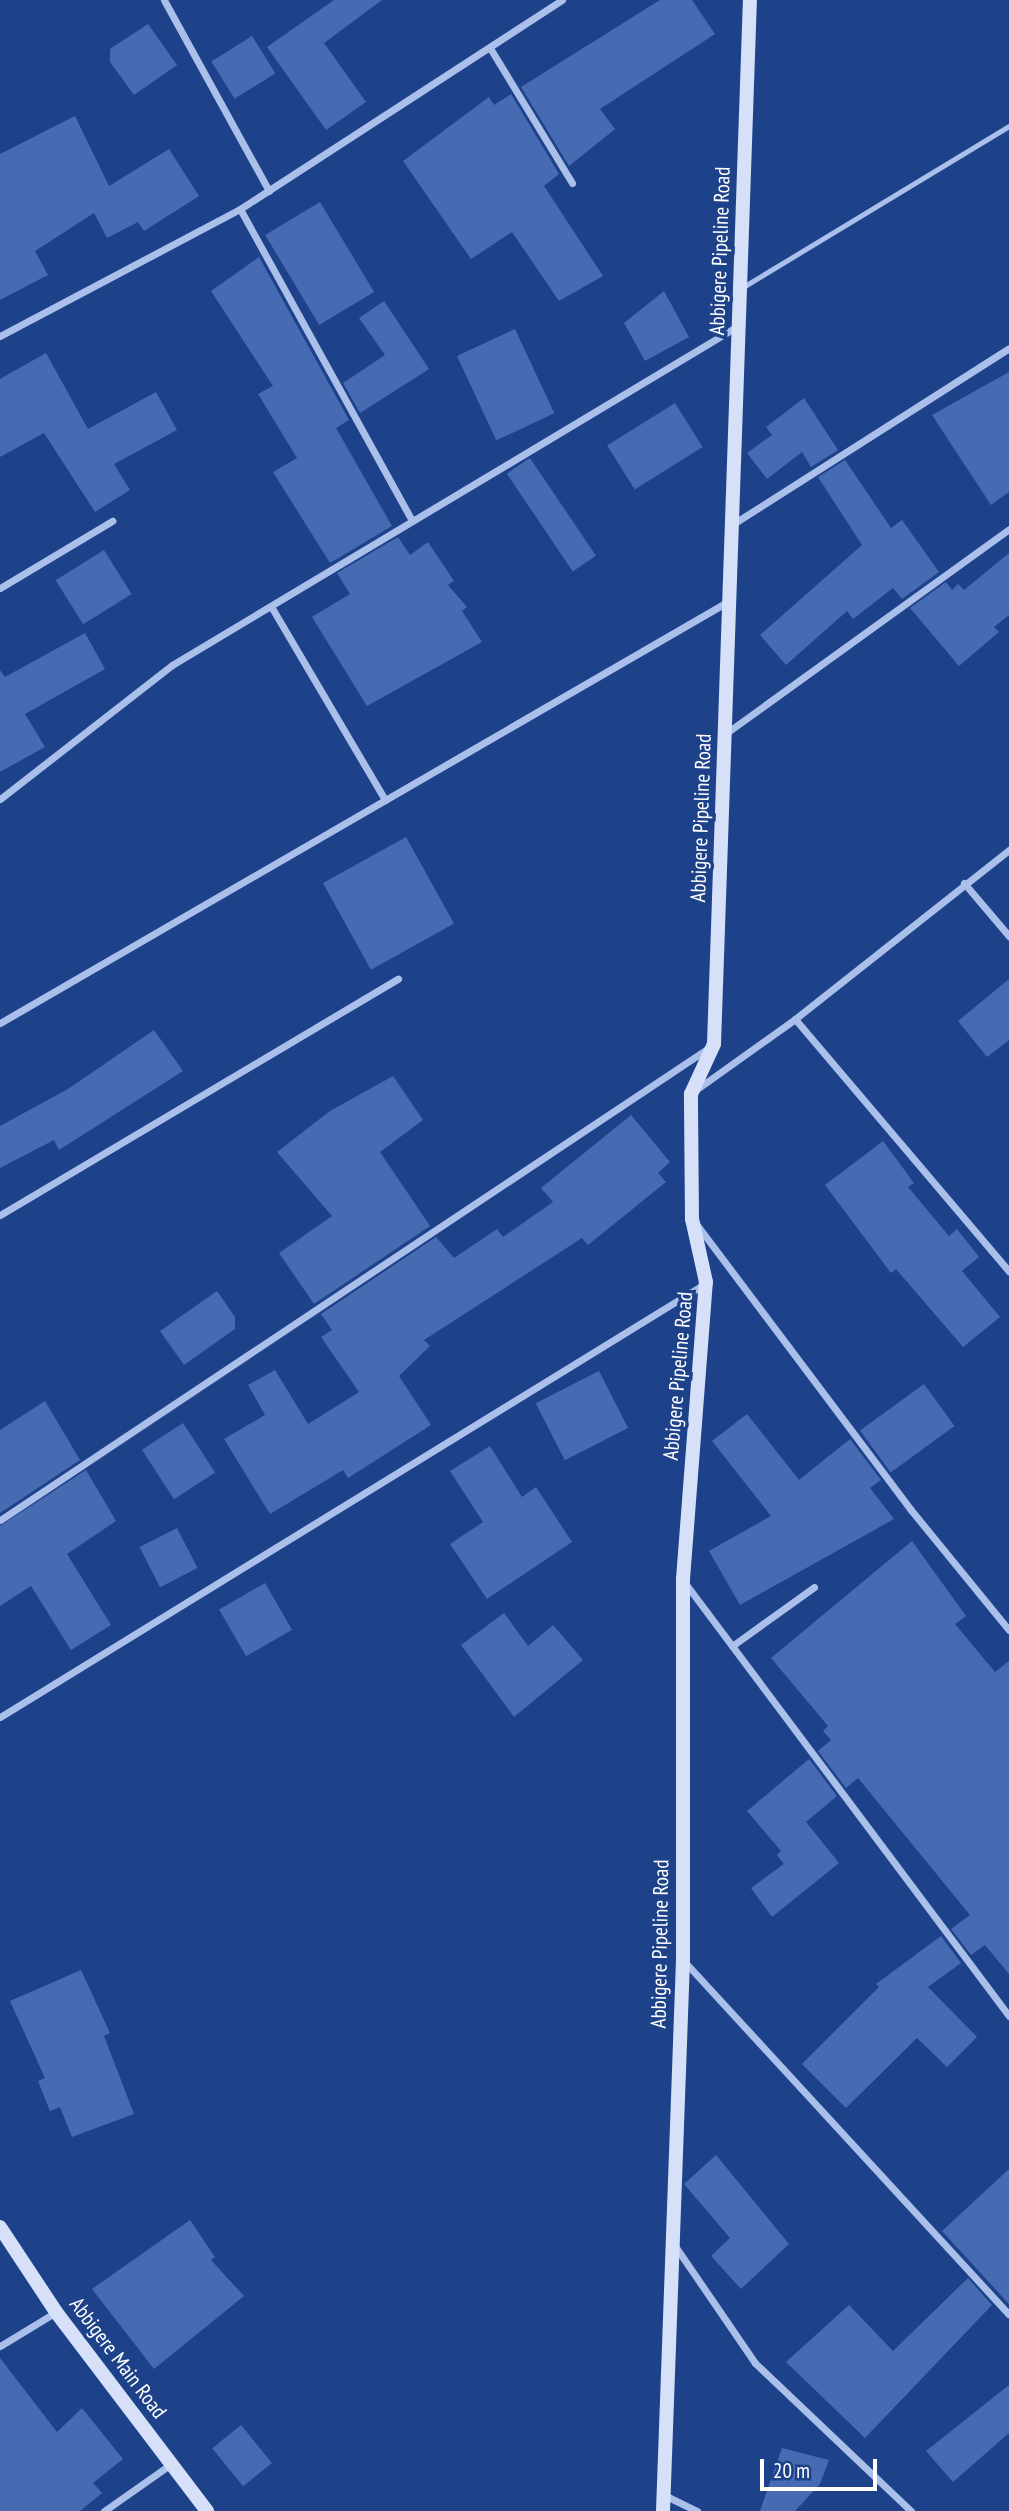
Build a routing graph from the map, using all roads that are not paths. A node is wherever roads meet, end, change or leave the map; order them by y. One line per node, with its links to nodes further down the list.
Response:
1 (164, 0): 7 (street)
2 (562, 0): 4 (street)
3 (750, 0): 9 (street, Abbigere Pipeline Road)
4 (489, 48): 6 (street); 7 (street)
5 (1009, 126): 9 (lane)
6 (572, 183)
7 (269, 191): 8 (street)
8 (240, 209): 11 (street); 14 (street)
9 (740, 289): 10 (street, Abbigere Pipeline Road)
10 (739, 325): 14 (street); 15 (street, Abbigere Pipeline Road)
11 (0, 336)
12 (1009, 348): 15 (street)
13 (112, 521): 17 (street)
14 (412, 522): 19 (street)
15 (732, 525): 18 (street, Abbigere Pipeline Road)
16 (1009, 529): 20 (street)
17 (0, 588)
18 (729, 601): 20 (street, Abbigere Pipeline Road); 22 (street)
19 (272, 608): 21 (street); 22 (street)
20 (725, 735): 29 (street, Abbigere Pipeline Road)
21 (0, 799)
22 (385, 800): 28 (street)
23 (1009, 850): 24 (street)
24 (964, 883): 25 (street); 27 (street)
25 (1009, 936)
26 (398, 979): 31 (street)
27 (795, 1019): 30 (street); 33 (street)
28 (0, 1023)
29 (714, 1044): 30 (street, Abbigere Pipeline Road); 35 (street)
30 (691, 1094): 32 (street, Abbigere Pipeline Road)
31 (0, 1215)
32 (692, 1219): 34 (street, Abbigere Pipeline Road); 38 (street)
33 (1009, 1271)
34 (706, 1282): 36 (street, Abbigere Pipeline Road); 40 (street)
35 (0, 1520)
36 (682, 1579): 39 (street); 41 (street, Abbigere Pipeline Road)
37 (814, 1587): 39 (street)
38 (1009, 1630)
39 (732, 1646): 42 (street)
40 (0, 1717)
41 (683, 1959): 44 (street, Abbigere Pipeline Road); 46 (street)
42 (1009, 2016)
43 (0, 2227): 45 (street, Abbigere Main Road)
44 (672, 2243): 49 (street, Abbigere Pipeline Road); 54 (street)
45 (56, 2312): 47 (street); 48 (street, Abbigere Main Road)
46 (1009, 2314)
47 (0, 2346)
48 (172, 2464): 50 (street); 51 (street, Abbigere Main Road)
49 (664, 2494): 52 (street, Abbigere Pipeline Road); 53 (street)
50 (104, 2511)
51 (207, 2511)
52 (663, 2511)
53 (697, 2511)
54 (911, 2511)

